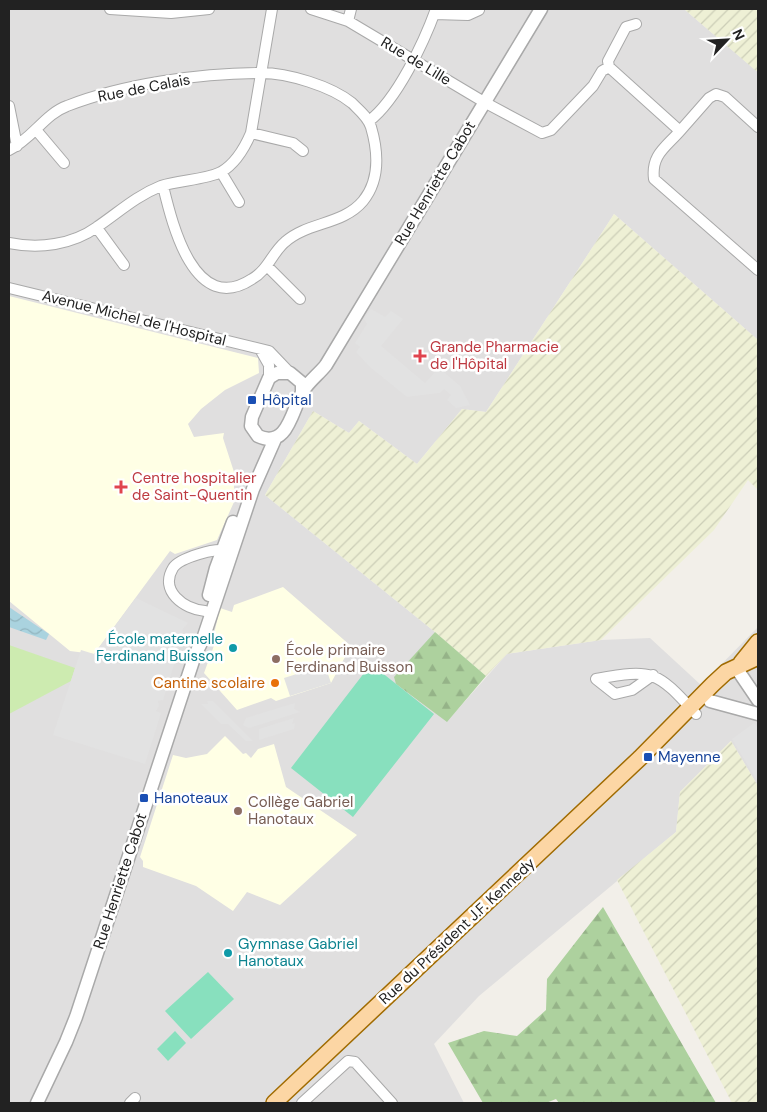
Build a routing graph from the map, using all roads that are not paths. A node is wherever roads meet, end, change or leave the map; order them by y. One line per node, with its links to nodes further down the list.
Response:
1 (110, 9): 2 (street)
2 (209, 9)
3 (272, 9): 13 (street)
4 (311, 9): 9 (street, Rue de Lille)
5 (351, 9): 9 (street)
6 (541, 9): 14 (street, Rue Henriette Cabot)
7 (479, 10): 8 (street)
8 (435, 11): 11 (street)
9 (348, 21): 11 (street, Rue de Lille)
10 (636, 24): 12 (street)
11 (413, 60): 14 (street, Rue de Lille); 16 (street)
12 (609, 67): 14 (street, Rue de Lille); 19 (street)
13 (263, 72): 16 (street, Rue de Calais); 18 (street, Rue de Calais); 20 (street)
14 (484, 102): 35 (street, Rue Henriette Cabot)
15 (9, 106): 21 (street, Rue de Calais)
16 (370, 121): 30 (street)
17 (758, 127): 19 (street)
18 (37, 131): 21 (street, Rue de Calais); 23 (street)
19 (680, 131): 31 (street)
20 (251, 133): 22 (street); 24 (street)
21 (13, 148)
22 (303, 151)
23 (64, 163)
24 (221, 172): 25 (street); 26 (street)
25 (163, 186): 27 (street); 30 (street)
26 (239, 202)
27 (96, 228): 28 (street); 29 (street)
28 (9, 243)
29 (124, 265)
30 (268, 266): 33 (street)
31 (758, 270)
32 (9, 288): 34 (street, Avenue Michel de l'Hospital)
33 (300, 299)
34 (259, 348): 36 (street, Avenue Michel de l'Hospital); 37 (street)
35 (330, 358): 36 (street, Rue Henriette Cabot); 38 (street, Rue Henriette Cabot)
36 (292, 374): 37 (street, Rue Henriette Cabot); 38 (street)
37 (270, 378): 39 (street, Rue Henriette Cabot)
38 (302, 393): 40 (street, Rue Henriette Cabot)
39 (258, 436): 40 (street); 41 (street, Rue Henriette Cabot)
40 (275, 439): 42 (street, Rue Henriette Cabot)
41 (223, 550): 42 (street); 43 (street, Rue Henriette Cabot); 43 (street)
42 (216, 596): 45 (street, Rue Henriette Cabot)
43 (205, 611): 45 (street, Rue Henriette Cabot)
44 (758, 642): 47 (main road, Rue du Président J.F. Kennedy)
45 (194, 655): 53 (street, Rue Henriette Cabot)
46 (758, 657): 47 (main road, Rue du Président J.F. Kennedy)
47 (737, 669): 49 (street); 50 (main road, Rue du Président J.F. Kennedy); 51 (main road, Rue du Président J.F. Kennedy)
48 (653, 675): 51 (street)
49 (758, 700)
50 (710, 701): 51 (main road, Rue du Président J.F. Kennedy); 52 (street)
51 (693, 710): 54 (main road, Rue du Président J.F. Kennedy)
52 (758, 714)
53 (42, 1101)
54 (274, 1103)
55 (302, 1103): 56 (street)
56 (392, 1103)

